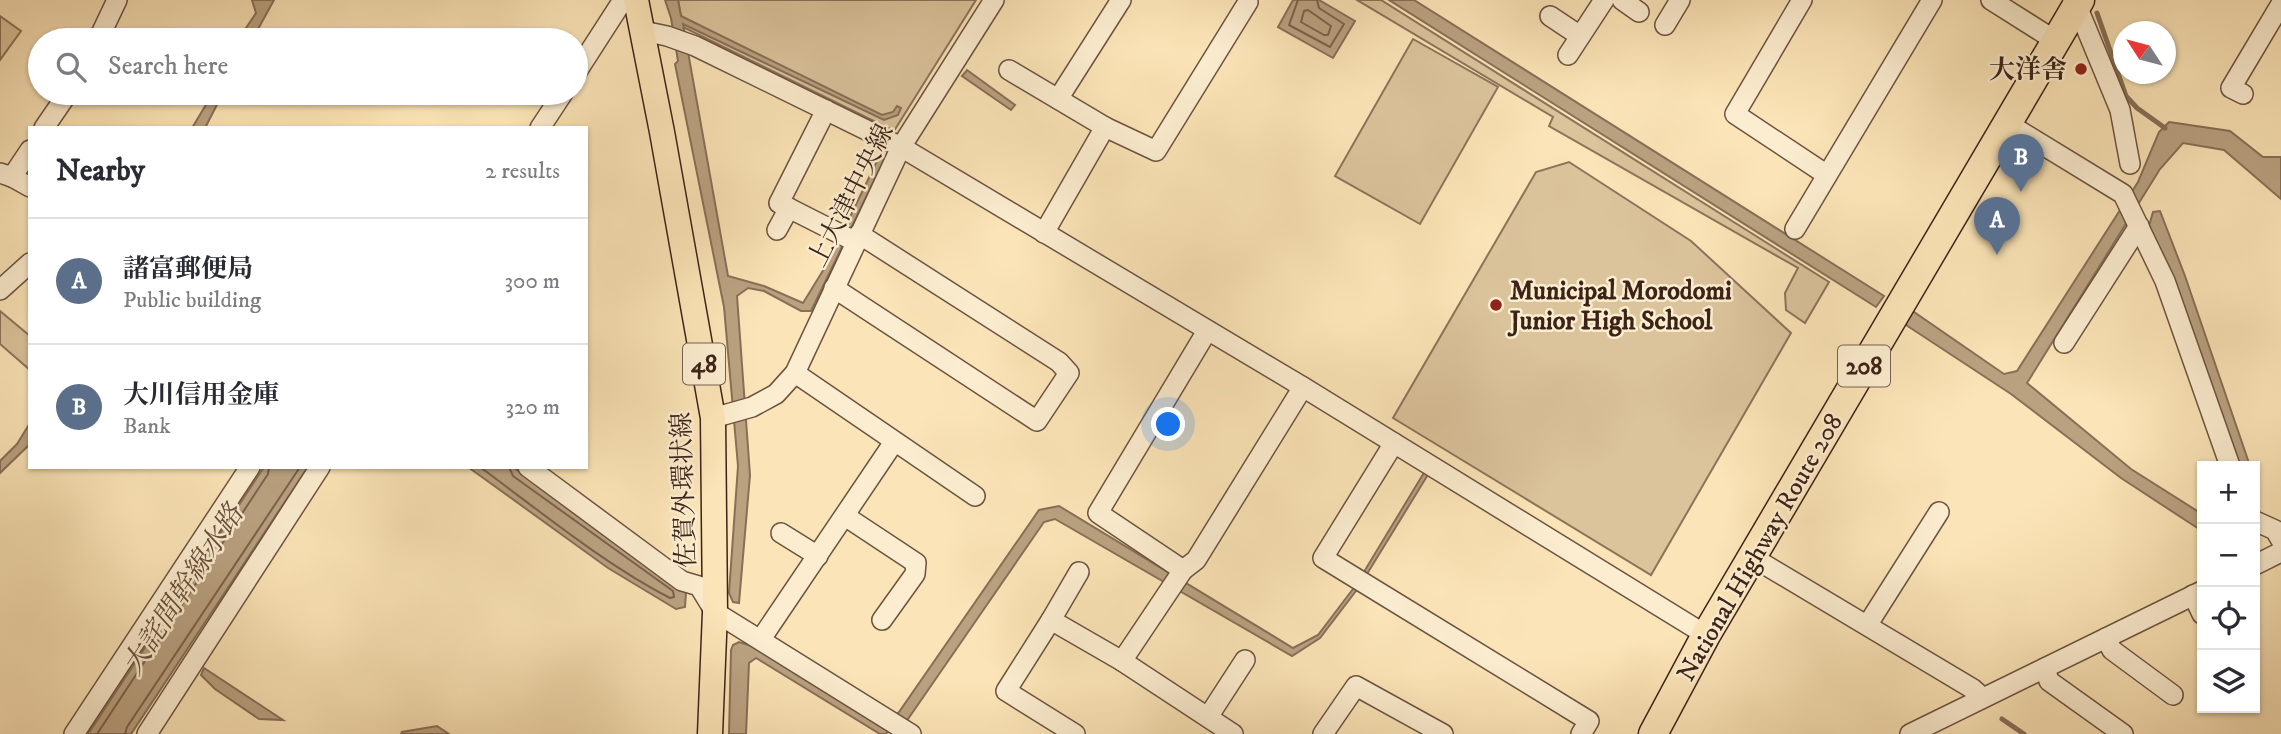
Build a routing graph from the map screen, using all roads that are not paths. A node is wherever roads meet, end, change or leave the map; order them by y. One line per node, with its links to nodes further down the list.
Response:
1 (117, 0): 18 (street)
2 (623, 0): 22 (street)
3 (636, 0): 19 (main road, 佐賀外環状線 / 48)
4 (994, 0): 34 (street, 上大津中央線)
5 (1121, 0): 26 (street)
6 (1604, 0): 20 (street)
7 (1622, 0): 15 (street)
8 (1680, 0): 17 (street)
9 (1802, 0): 38 (street)
10 (1932, 0): 38 (street)
11 (1991, 0): 21 (street)
12 (1248, 2): 33 (street)
13 (2077, 2): 21 (highway, National Highway Route 208 / 208); 36 (street)
14 (2281, 4): 25 (street)
15 (1639, 12)
16 (1550, 16): 20 (street)
17 (1665, 25)
18 (104, 28)
19 (655, 33): 29 (street); 53 (main road, 佐賀外環状線 / 48)
20 (1580, 36): 23 (street)
21 (2056, 41): 30 (highway, National Highway Route 208 / 208)
22 (588, 54)
23 (1568, 55)
24 (1009, 70): 26 (street)
25 (2243, 94)
26 (1058, 99): 33 (street)
27 (60, 105): 31 (street)
28 (555, 105): 32 (street)
29 (826, 110): 34 (street); 40 (street)
30 (2007, 123): 41 (street); 68 (highway, National Highway Route 208 / 208)
31 (45, 126)
32 (541, 126)
33 (1105, 127): 44 (street)
34 (901, 147): 44 (street); 45 (street, 上大津中央線)
35 (28, 152): 37 (street)
36 (2130, 164)
37 (6, 175): 39 (street)
38 (1827, 175): 42 (street)
39 (28, 186)
40 (789, 208): 43 (street); 45 (street)
41 (2137, 223): 50 (street); 56 (street)
42 (1795, 229)
43 (777, 230)
44 (1044, 233): 49 (street)
45 (857, 238): 47 (street, 上大津中央線); 47 (street)
46 (28, 265): 48 (street)
47 (834, 288): 51 (street, 上大津中央線)
48 (0, 290)
49 (1208, 331): 52 (street); 70 (street)
50 (2064, 343)
51 (795, 373): 53 (street, 上大津中央線); 54 (street)
52 (1303, 387): 55 (street); 70 (street)
53 (721, 416): 73 (main road, 佐賀外環状線 / 48)
54 (894, 442): 60 (street); 62 (street)
55 (1394, 443): 77 (street); 94 (street)
56 (2228, 461)
57 (249, 469): 87 (street)
58 (319, 469): 88 (street)
59 (531, 469): 73 (street)
60 (975, 496)
61 (1939, 512): 76 (street)
62 (845, 516): 67 (street); 74 (street)
63 (2260, 523): 65 (street)
64 (781, 533): 67 (street)
65 (2281, 540)
66 (2281, 552): 69 (street)
67 (818, 556): 79 (street)
68 (1752, 556): 76 (street); 77 (highway, National Highway Route 208 / 208)
69 (2260, 562)
70 (1183, 570): 81 (street)
71 (1079, 572): 75 (street)
72 (2197, 593): 78 (street)
73 (715, 612): 79 (street); 89 (main road, 佐賀外環状線 / 48)
74 (882, 620)
75 (1051, 620): 81 (street); 90 (street)
76 (1868, 625): 84 (street)
77 (1706, 635): 95 (highway, National Highway Route 208 / 208)
78 (2106, 638): 82 (street); 83 (street)
79 (761, 639): 86 (street)
80 (1245, 660): 85 (street)
81 (1122, 661): 85 (street)
82 (2045, 668): 84 (street); 97 (street)
83 (2173, 695)
84 (1983, 698): 96 (street)
85 (1208, 717): 91 (street)
86 (900, 727)
87 (74, 734)
88 (147, 734)
89 (710, 734)
90 (1074, 734)
91 (1233, 734)
92 (1323, 734): 93 (street)
93 (1443, 734)
94 (1581, 734)
95 (1653, 734)
96 (1910, 734)
97 (2123, 734)

